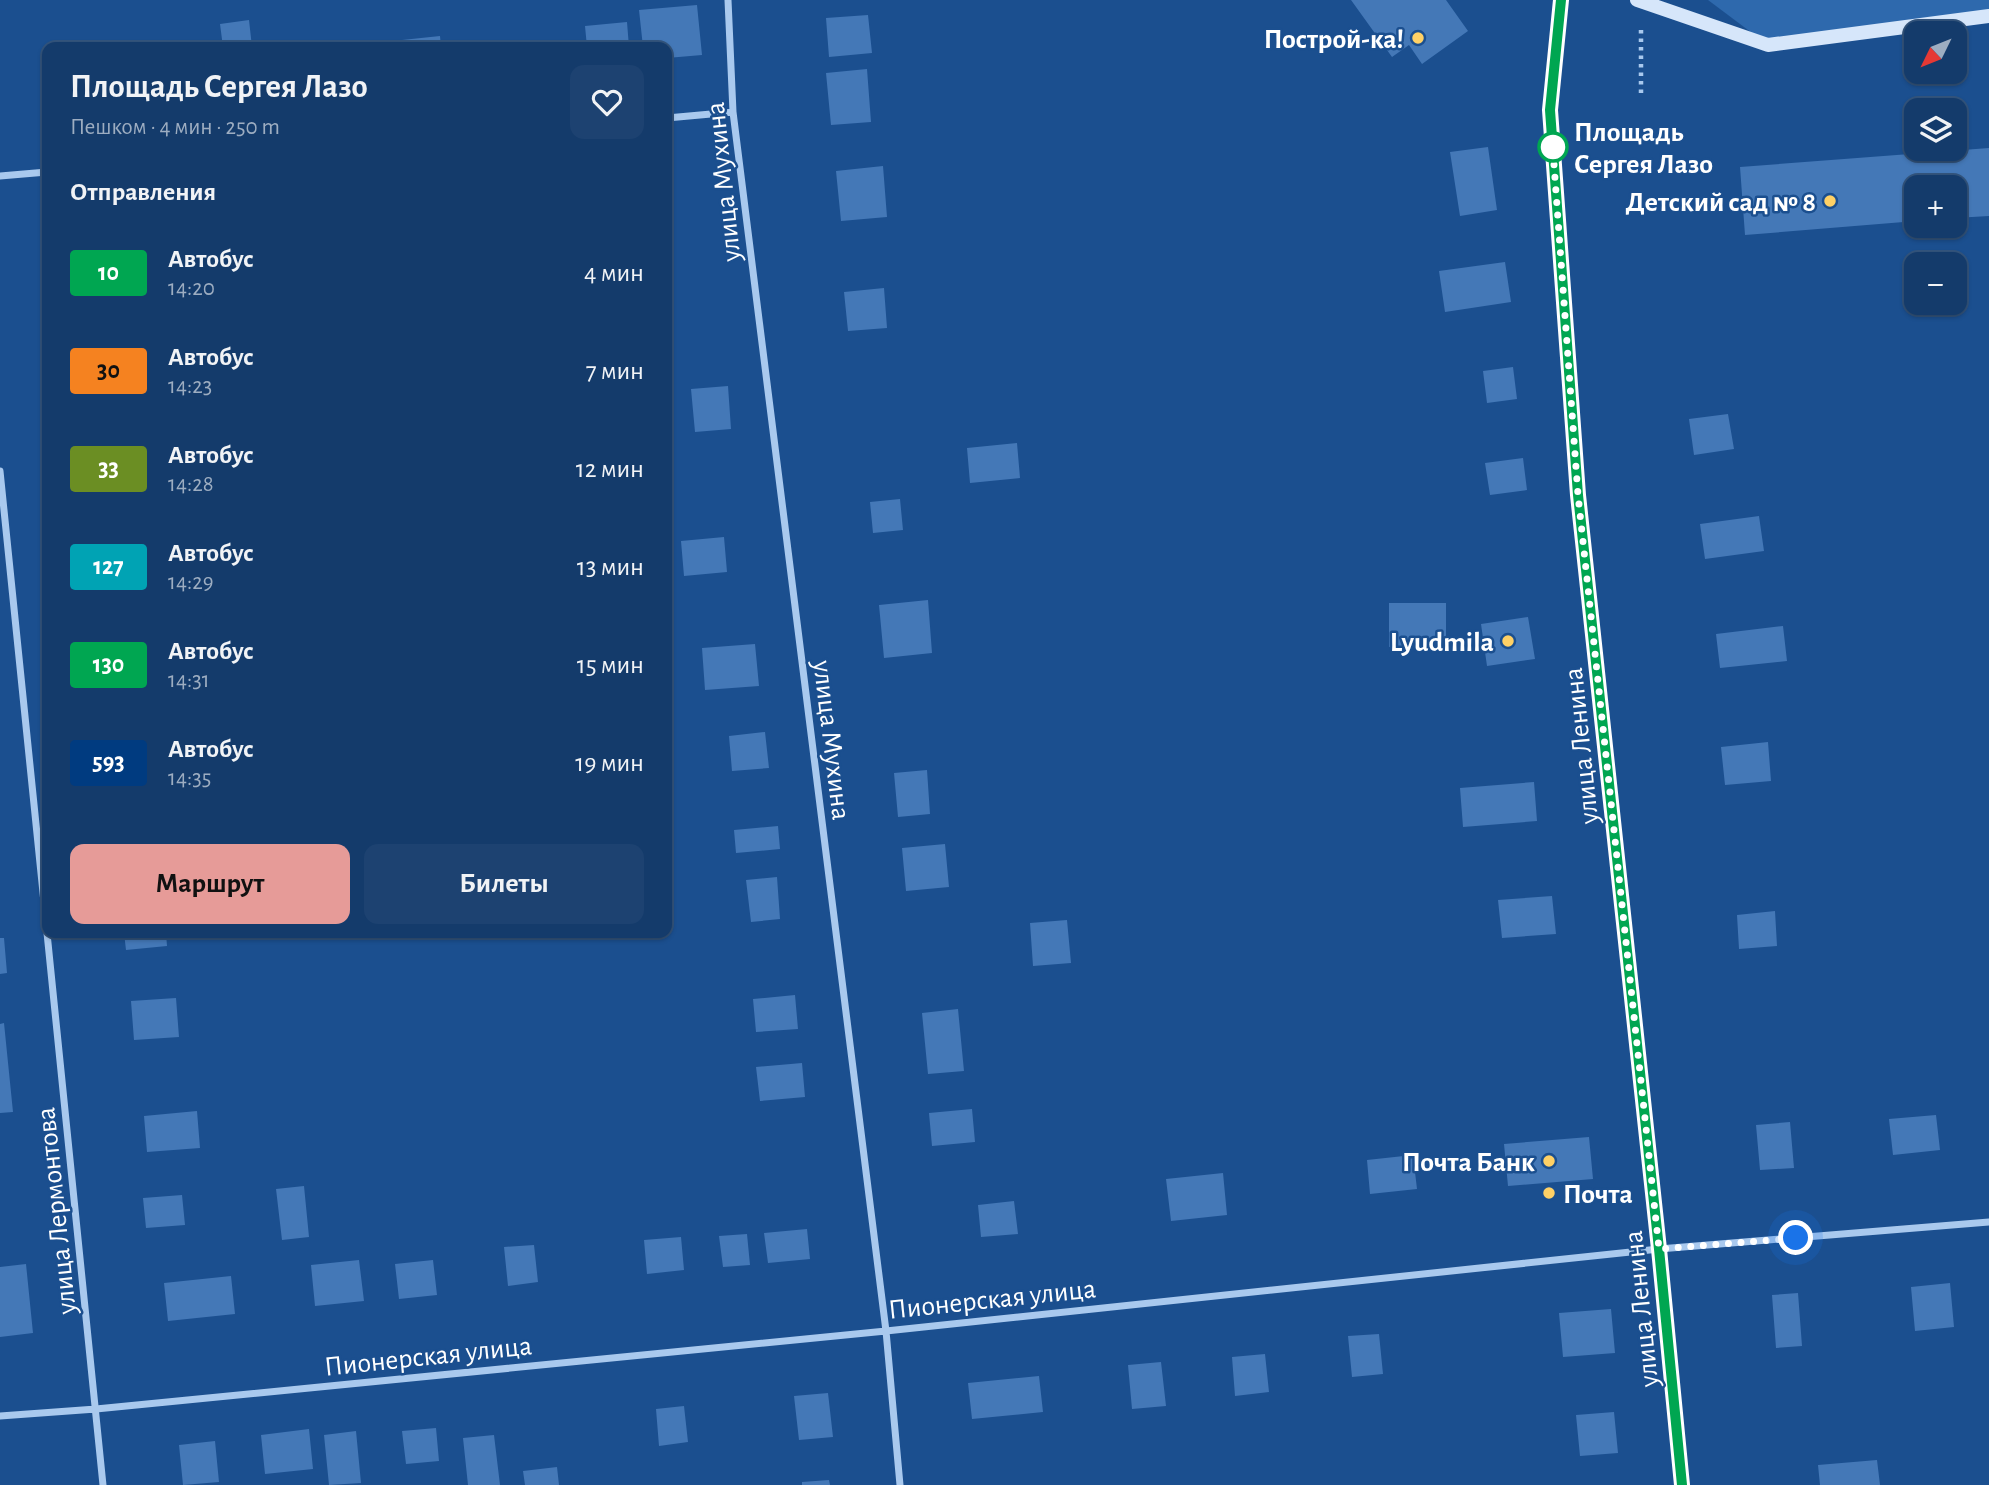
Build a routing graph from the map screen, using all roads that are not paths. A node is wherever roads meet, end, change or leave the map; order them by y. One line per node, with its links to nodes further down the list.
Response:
1 (728, 0): 5 (street, улица Мухина)
2 (1561, 0): 13 (main road, улица Ленина)
3 (1639, 1): 4 (main road)
4 (1989, 16)
5 (733, 112): 6 (street); 14 (street, улица Мухина)
6 (672, 118)
7 (42, 172): 8 (street)
8 (0, 176)
9 (0, 471): 10 (street, улица Лермонтова)
10 (42, 883)
11 (48, 938): 15 (street, улица Лермонтова)
12 (1989, 1222): 13 (street, Пионерская улица)
13 (1659, 1249): 14 (street, Пионерская улица); 19 (main road, улица Ленина)
14 (886, 1331): 15 (street, Пионерская улица); 18 (street, улица Мухина)
15 (96, 1409): 16 (street, Пионерская улица); 17 (street, улица Лермонтова)
16 (0, 1416)
17 (103, 1485)
18 (900, 1485)
19 (1682, 1485)

